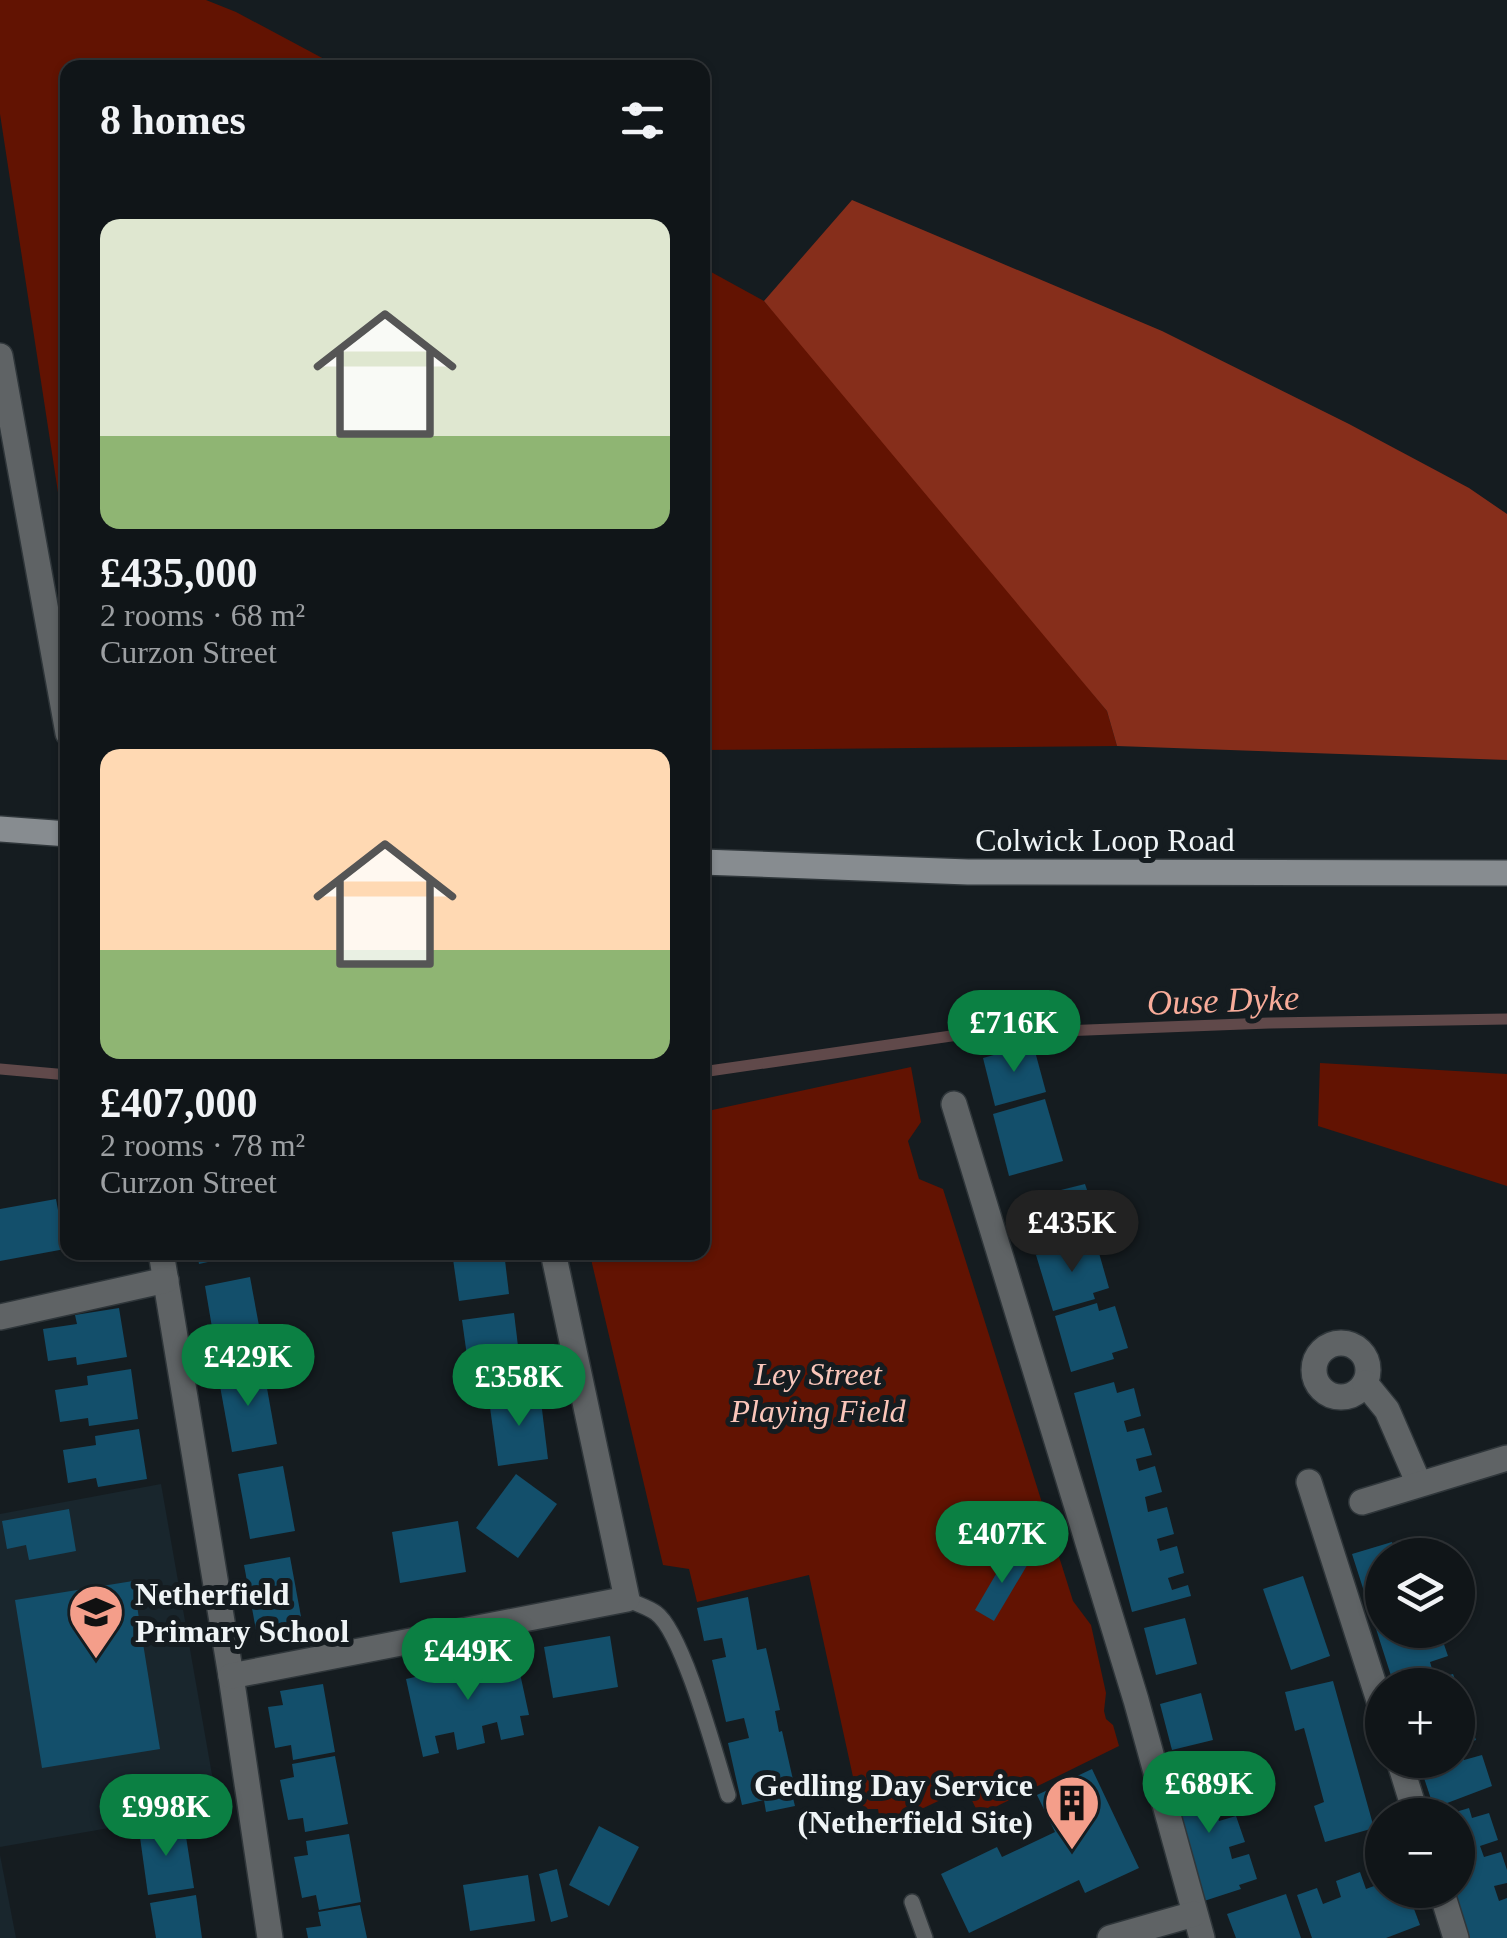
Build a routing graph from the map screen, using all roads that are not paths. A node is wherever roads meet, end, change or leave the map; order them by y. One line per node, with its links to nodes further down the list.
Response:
1 (0, 356): 2 (street)
2 (60, 689)
3 (0, 829): 4 (main road)
4 (60, 833)
5 (710, 862): 6 (main road, Colwick Loop Road)
6 (1507, 873)
7 (954, 1104): 23 (street)
8 (162, 1260): 10 (street)
9 (555, 1260): 17 (street)
10 (166, 1280): 11 (street); 19 (street)
11 (0, 1318)
12 (1365, 1383): 15 (street)
13 (1507, 1458): 15 (street)
14 (1309, 1482): 18 (street)
15 (1419, 1484): 16 (street)
16 (1362, 1502)
17 (628, 1600): 19 (street); 20 (lane)
18 (1369, 1668)
19 (231, 1676): 24 (street)
20 (728, 1795)
21 (912, 1902): 25 (lane)
22 (1447, 1908): 27 (street)
23 (1198, 1926): 26 (street)
24 (270, 1938)
25 (925, 1938)
26 (1110, 1938)
27 (1456, 1938)

